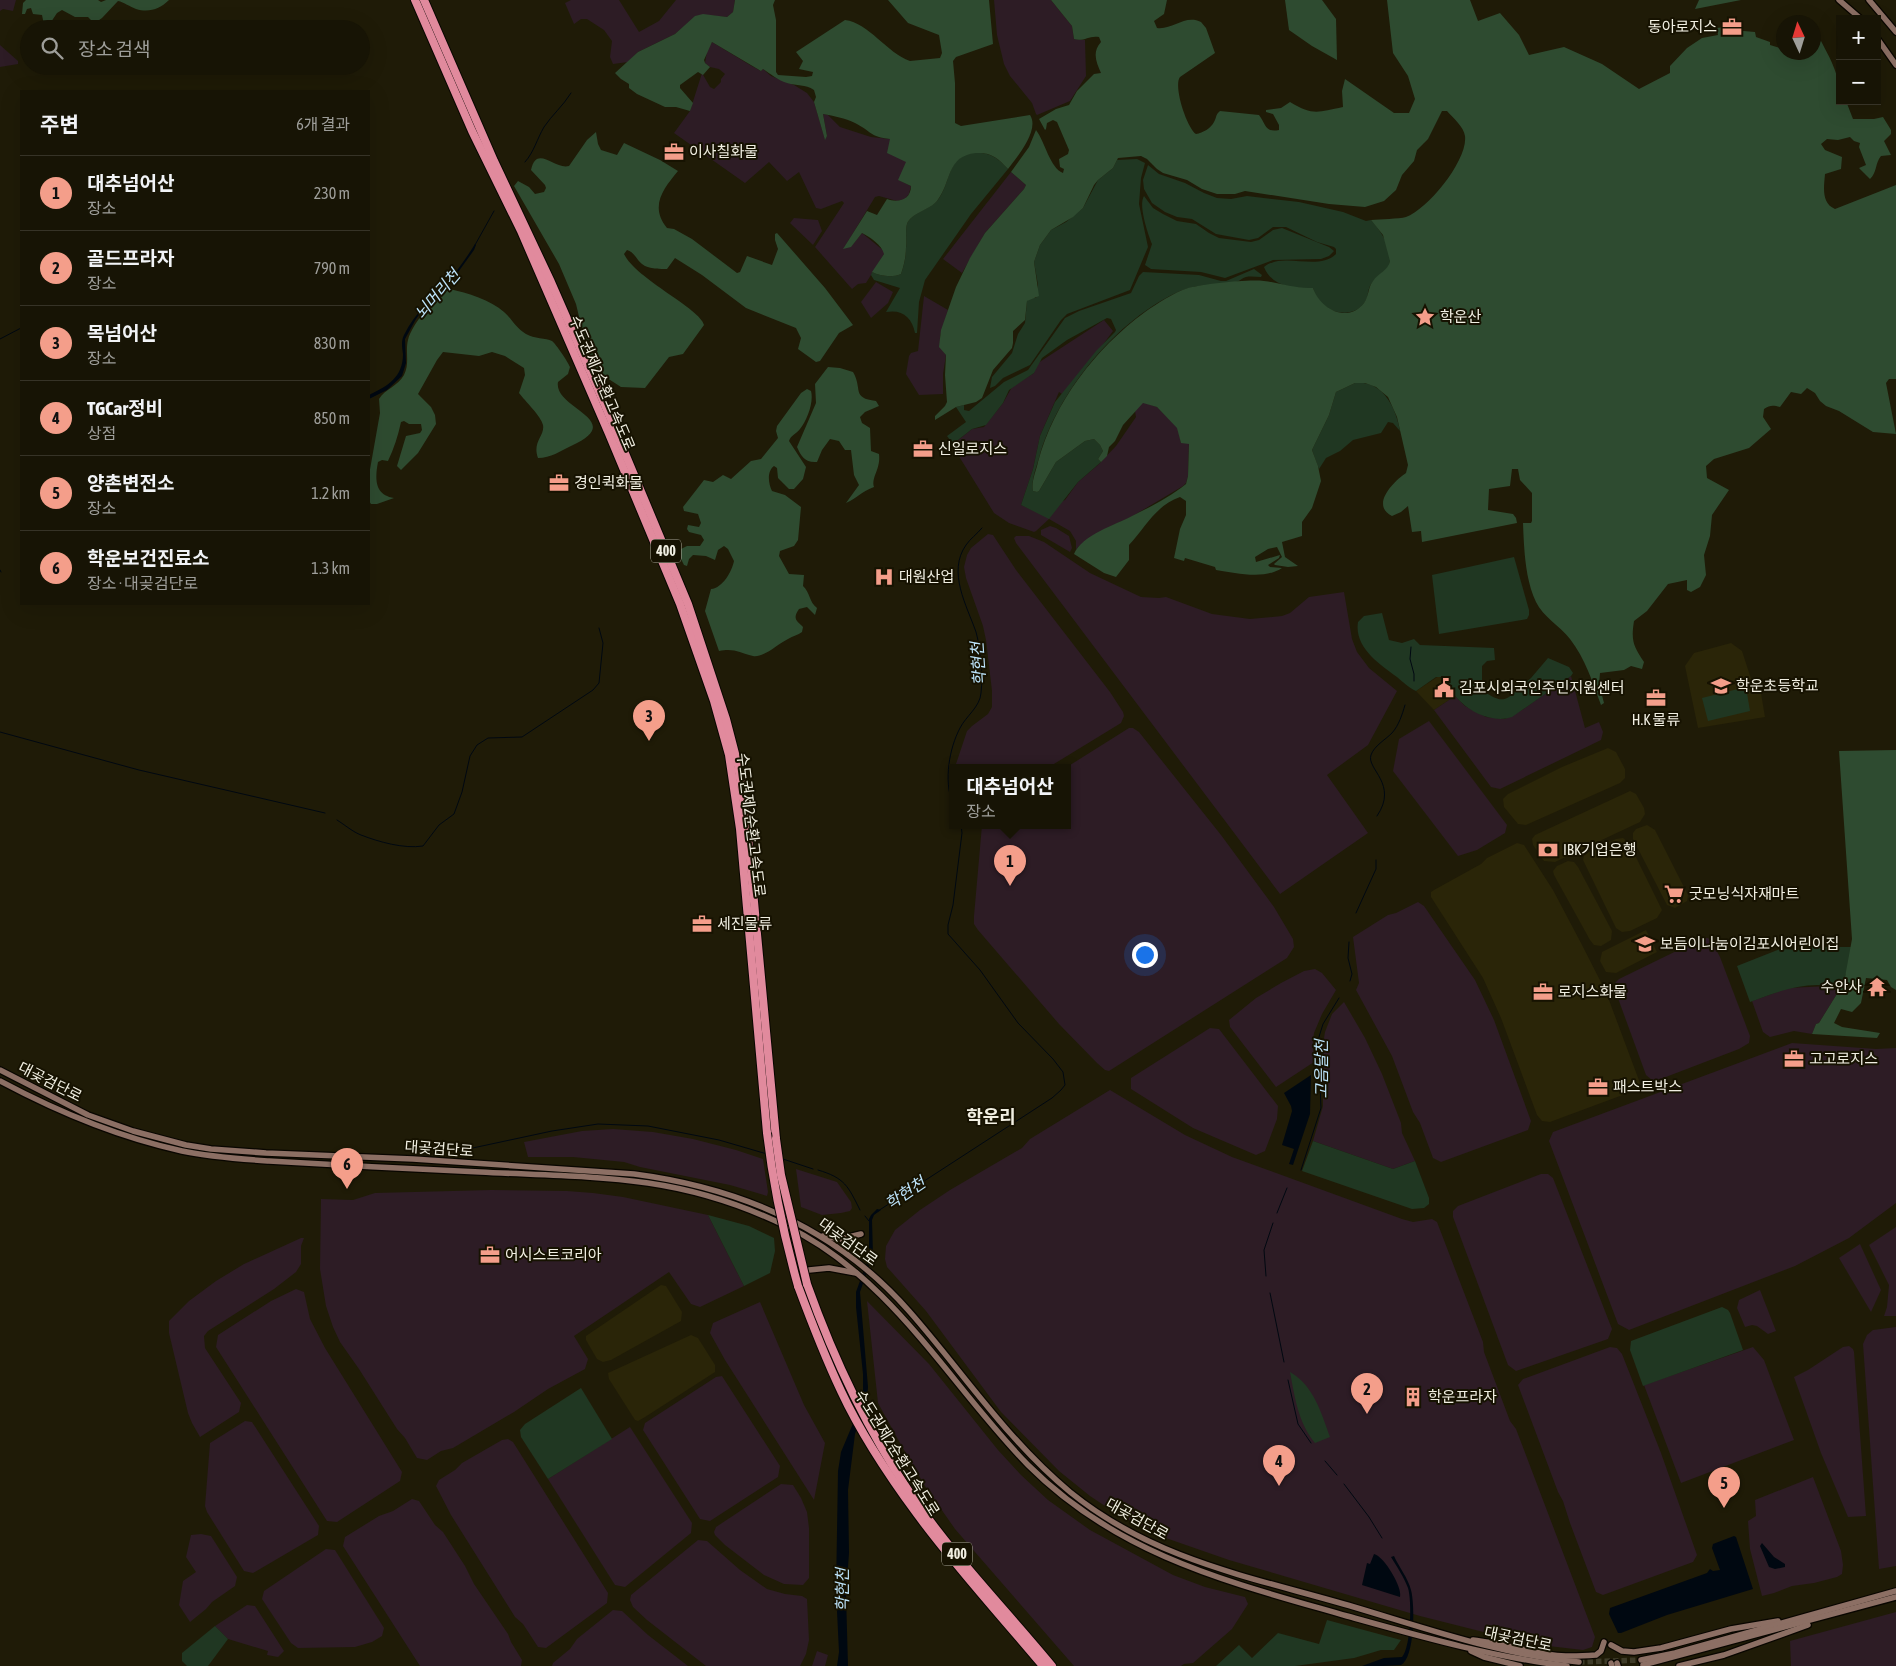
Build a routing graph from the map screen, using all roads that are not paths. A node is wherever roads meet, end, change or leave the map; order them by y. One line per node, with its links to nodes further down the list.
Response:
1 (415, 0): 15 (highway, 수도권제2순환고속도로 / 400, bridge)
2 (424, 0): 15 (highway, 수도권제2순환고속도로 / 400, bridge)
3 (1839, 0): 5 (main road)
4 (1869, 0): 6 (main road)
5 (1856, 15)
6 (1896, 32)
7 (1881, 44): 8 (main road)
8 (1896, 65)
9 (0, 1070): 11 (main road, 대곶검단로)
10 (0, 1081): 14 (main road, 대곶검단로)
11 (816, 1234): 12 (main road); 21 (main road, 대곶검단로)
12 (861, 1234)
13 (809, 1270): 14 (main road)
14 (854, 1272): 23 (main road, 대곶검단로)
15 (802, 1284): 16 (highway, 수도권제2순환고속도로 / 400); 16 (highway, 수도권제2순환고속도로 / 400)
16 (870, 1436): 27 (highway, 수도권제2순환고속도로 / 400); 28 (highway, 수도권제2순환고속도로 / 400)
17 (1896, 1591): 20 (main road)
18 (1896, 1597): 19 (main road)
19 (1855, 1608): 26 (main road); 31 (main road)
20 (1812, 1614): 24 (main road); 26 (main road)
21 (1453, 1638): 22 (main road); 25 (main road, 대곶검단로)
22 (1604, 1642)
23 (1455, 1644): 29 (main road); 30 (main road, 대곶검단로)
24 (1611, 1645)
25 (1579, 1662)
26 (1642, 1663)
27 (1044, 1666)
28 (1052, 1666)
29 (1520, 1666)
30 (1567, 1666)
31 (1679, 1666)

